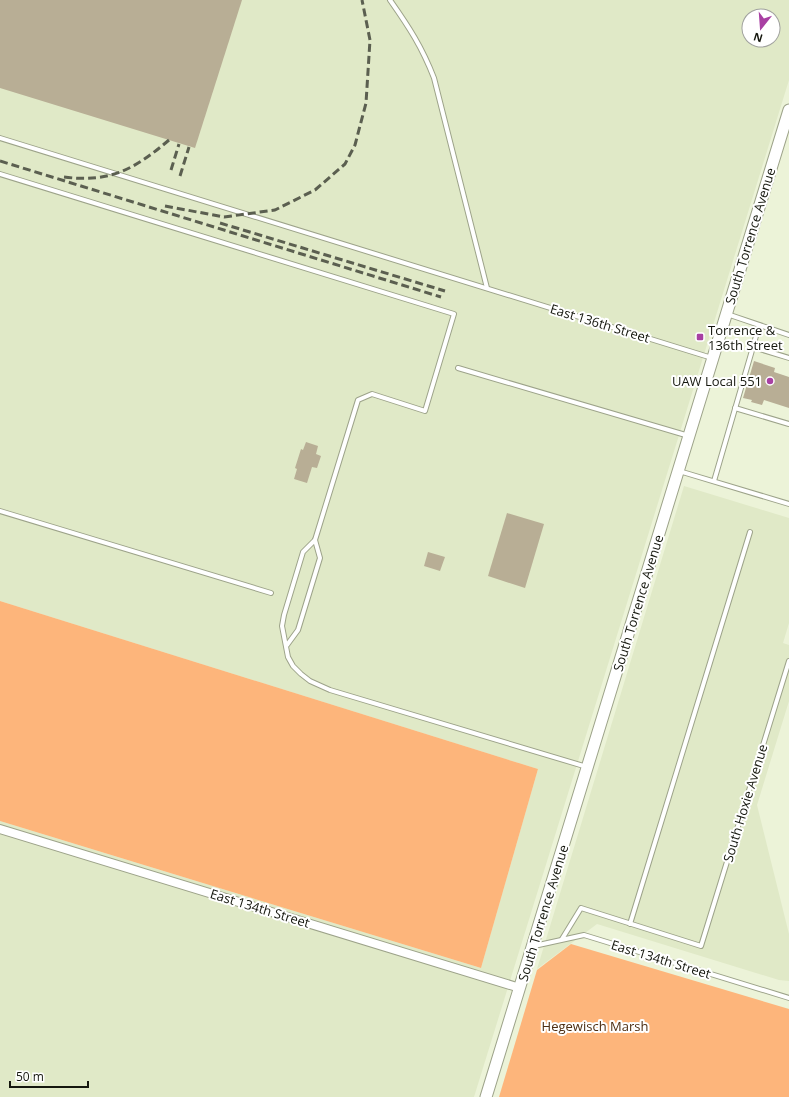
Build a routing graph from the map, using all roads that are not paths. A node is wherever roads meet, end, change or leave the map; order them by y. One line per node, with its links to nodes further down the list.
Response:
1 (390, 0): 5 (lane)
2 (789, 110): 6 (main road, South Torrence Avenue)
3 (0, 138): 5 (lane, East 136th Street)
4 (0, 174): 21 (lane)
5 (487, 288): 10 (lane, East 136th Street)
6 (727, 314): 7 (lane); 10 (main road, South Torrence Avenue)
7 (759, 325): 8 (lane); 9 (lane)
8 (789, 335)
9 (753, 347): 11 (lane); 13 (lane)
10 (713, 358): 15 (main road, South Torrence Avenue)
11 (789, 358)
12 (458, 368): 15 (lane)
13 (735, 408): 14 (lane); 17 (lane)
14 (789, 424)
15 (689, 436): 16 (main road, South Torrence Avenue)
16 (678, 471): 17 (lane); 25 (main road, South Torrence Avenue)
17 (714, 481): 18 (lane)
18 (789, 504)
19 (0, 510): 22 (lane)
20 (750, 532): 27 (lane)
21 (315, 540): 23 (lane); 23 (lane)
22 (271, 593)
23 (287, 645): 25 (lane)
24 (789, 661): 27 (lane, South Hoxie Avenue)
25 (588, 767): 29 (main road, South Torrence Avenue)
26 (0, 829): 30 (street, East 134th Street)
27 (630, 924): 28 (lane)
28 (562, 939): 29 (lane, East 134th Street); 31 (lane, East 134th Street)
29 (533, 946): 30 (main road, South Torrence Avenue)
30 (520, 988): 32 (main road, South Torrence Avenue)
31 (789, 998)
32 (486, 1097)

